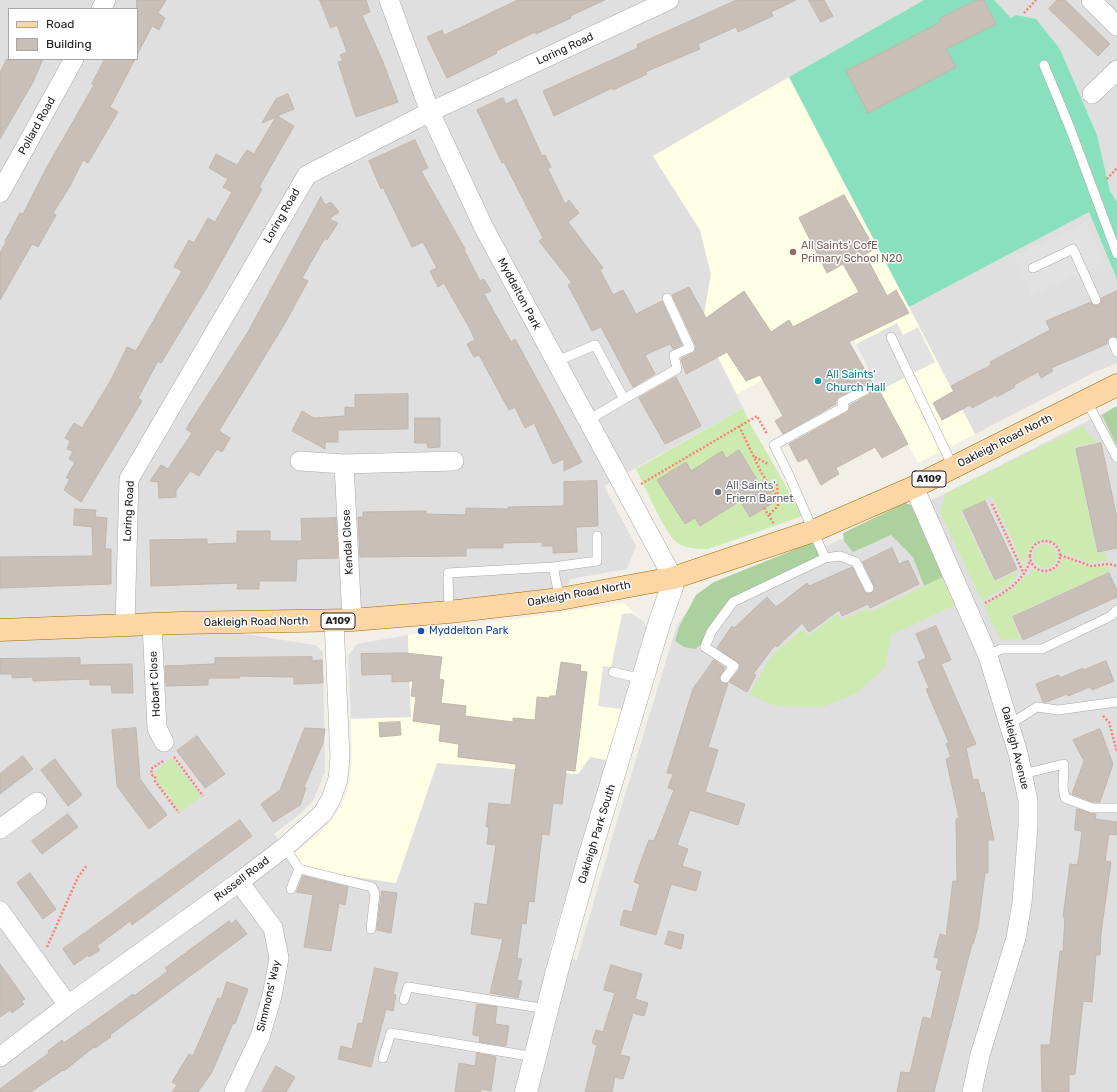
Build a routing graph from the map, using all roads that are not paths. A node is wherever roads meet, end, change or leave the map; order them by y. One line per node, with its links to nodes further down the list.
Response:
1 (389, 0): 9 (street, Myddelton Park)
2 (669, 0): 9 (street, Loring Road)
3 (1091, 0): 4 (street)
4 (1117, 26)
5 (73, 60): 10 (street, Pollard Road)
6 (1044, 64): 11 (lane)
7 (1117, 70): 8 (street)
8 (1092, 94)
9 (430, 112): 18 (street, Myddelton Park); 41 (street, Loring Road)
10 (0, 193)
11 (1117, 254)
12 (1033, 268): 14 (lane)
13 (666, 298): 21 (lane)
14 (1096, 300)
15 (891, 337): 28 (lane)
16 (1113, 342): 17 (lane)
17 (1117, 352)
18 (555, 362): 21 (lane); 23 (street, Myddelton Park)
19 (1117, 386): 22 (main road, Oakleigh Road North / A109)
20 (865, 390): 30 (lane)
21 (624, 399): 23 (lane)
22 (1086, 400): 24 (lane); 28 (main road, Oakleigh Road North / A109)
23 (588, 420): 34 (street, Myddelton Park)
24 (1117, 458)
25 (300, 461): 27 (street)
26 (454, 461): 27 (street)
27 (344, 464): 39 (street, Kendal Close)
28 (953, 467): 29 (main road, Oakleigh Road North / A109)
29 (914, 487): 30 (main road, Oakleigh Road North / A109); 43 (street, Oakleigh Avenue)
30 (813, 531): 32 (lane); 34 (main road, Oakleigh Road North / A109)
31 (597, 536): 33 (lane)
32 (825, 558): 35 (lane); 45 (lane)
33 (553, 567): 36 (lane); 38 (lane)
34 (672, 578): 36 (main road, Oakleigh Road North / A109); 46 (street, Oakleigh Park South)
35 (869, 588)
36 (560, 599): 38 (main road, Oakleigh Road North / A109)
37 (1117, 610): 43 (lane)
38 (449, 612): 39 (main road, Oakleigh Road North / A109)
39 (343, 621): 40 (main road, Oakleigh Road North / A109); 54 (street, Russell Road)
40 (152, 624): 41 (main road, Oakleigh Road North / A109); 49 (street, Hobart Close)
41 (125, 625): 42 (main road, Oakleigh Road North / A109)
42 (0, 630)
43 (988, 656): 48 (street, Oakleigh Avenue)
44 (613, 672): 46 (lane)
45 (725, 678)
46 (644, 679): 62 (street, Oakleigh Park South)
47 (1117, 702): 48 (lane)
48 (1010, 724): 50 (street, Oakleigh Avenue)
49 (168, 748)
50 (1023, 774): 52 (lane); 68 (street, Oakleigh Avenue)
51 (37, 802): 53 (street)
52 (1117, 808)
53 (0, 828)
54 (285, 847): 55 (lane); 56 (street, Russell Road)
55 (299, 869): 57 (lane); 59 (lane)
56 (239, 882): 61 (street, Russell Road); 66 (street, Simmons' Way)
57 (291, 889)
58 (0, 911): 61 (street)
59 (371, 929)
60 (404, 1000): 62 (lane)
61 (68, 1005): 63 (street, Russell Road)
62 (547, 1009): 65 (street, Oakleigh Park South)
63 (0, 1057)
64 (383, 1058): 65 (lane)
65 (535, 1058): 67 (street, Oakleigh Park South)
66 (234, 1092)
67 (526, 1092)
68 (972, 1092)

